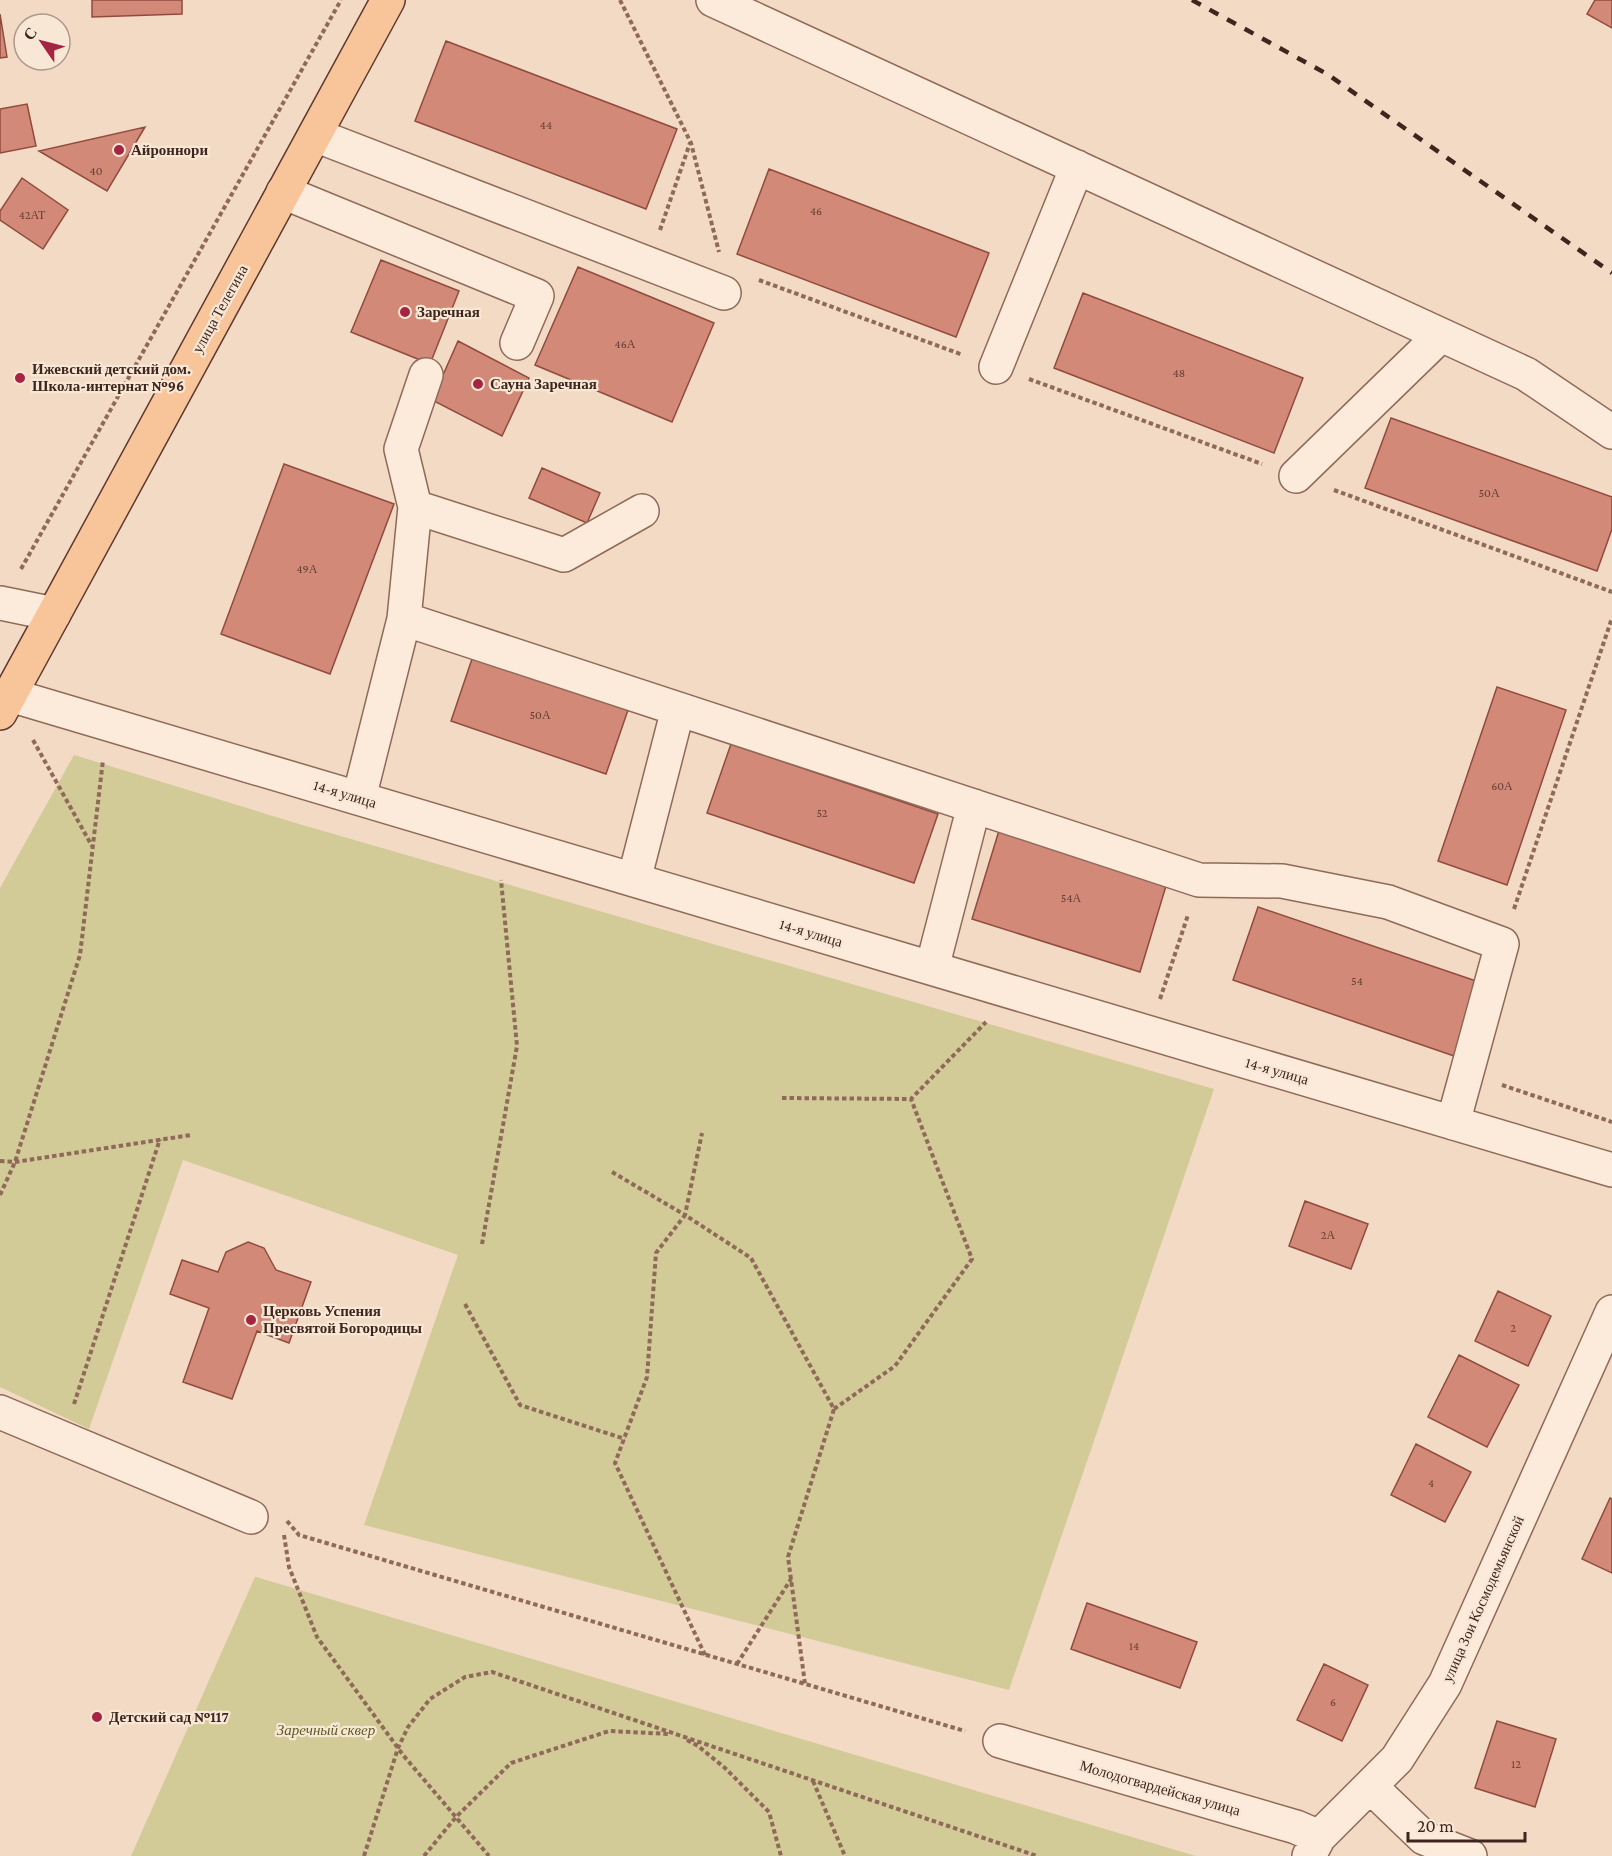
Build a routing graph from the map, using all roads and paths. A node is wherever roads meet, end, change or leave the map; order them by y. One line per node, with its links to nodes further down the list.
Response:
1 (341, 0): 20 (path)
2 (388, 0): 5 (main road, улица Телегина)
3 (620, 0): 6 (path)
4 (713, 0): 7 (street)
5 (315, 135): 8 (main road, улица Телегина); 11 (street)
6 (690, 143): 9 (path); 10 (path)
7 (1077, 167): 12 (street); 14 (street)
8 (283, 192): 13 (street); 21 (main road, улица Телегина)
9 (656, 239)
10 (720, 254)
11 (724, 293)
12 (1441, 335): 16 (street); 17 (street)
13 (517, 344)
14 (996, 367)
15 (426, 375): 18 (street)
16 (1612, 432)
17 (1296, 476)
18 (416, 507): 19 (street); 23 (street)
19 (642, 511)
20 (1, 603): 21 (street)
21 (54, 614): 24 (main road, улица Телегина)
22 (1612, 618): 34 (path)
23 (404, 619): 25 (street); 28 (street)
24 (5, 704): 28 (street, 14-я улица)
25 (678, 709): 29 (street); 32 (street)
26 (28, 730): 30 (path)
27 (104, 756): 30 (path)
28 (359, 798): 32 (street, 14-я улица)
29 (974, 806): 33 (street); 35 (street)
30 (93, 847): 47 (path)
31 (501, 873): 52 (path)
32 (634, 880): 35 (street, 14-я улица)
33 (1199, 880): 34 (street); 37 (path)
34 (1502, 944): 38 (street)
35 (932, 969): 37 (street, 14-я улица)
36 (991, 1017): 40 (path)
37 (1149, 1033): 42 (street, 14-я улица)
38 (1466, 1073): 41 (path); 42 (street)
39 (782, 1098): 40 (path)
40 (910, 1099): 55 (path)
41 (1612, 1122)
42 (1453, 1123): 48 (street, 14-я улица)
43 (702, 1133): 51 (path)
44 (191, 1135): 45 (path)
45 (160, 1139): 47 (path); 57 (path)
46 (0, 1161): 47 (path)
47 (15, 1162): 50 (path)
48 (1612, 1170)
49 (612, 1172): 51 (path)
50 (0, 1195)
51 (685, 1215): 55 (path); 58 (path)
52 (482, 1244)
53 (465, 1305): 58 (path)
54 (1612, 1312): 68 (street, улица Зои Космодемьянской)
55 (834, 1409): 60 (path)
56 (0, 1413): 57 (street)
57 (62, 1439): 59 (street)
58 (625, 1439): 61 (path)
59 (251, 1517)
60 (791, 1578): 62 (path); 63 (path)
61 (705, 1655): 62 (path); 66 (path)
62 (737, 1664): 63 (path)
63 (806, 1684): 65 (path)
64 (679, 1735): 66 (path); 67 (path); 69 (path); 74 (path)
65 (1000, 1742): 70 (street, Молодогвардейская улица)
66 (398, 1748): 69 (path); 71 (path)
67 (813, 1780): 75 (path); 76 (path)
68 (1370, 1786): 70 (street, улица Зои Космодемьянской); 77 (street)
69 (456, 1817): 72 (path); 73 (path)
70 (1314, 1846)
71 (364, 1856)
72 (424, 1856)
73 (489, 1856)
74 (781, 1856)
75 (845, 1856)
76 (1037, 1856)
77 (1470, 1856)

